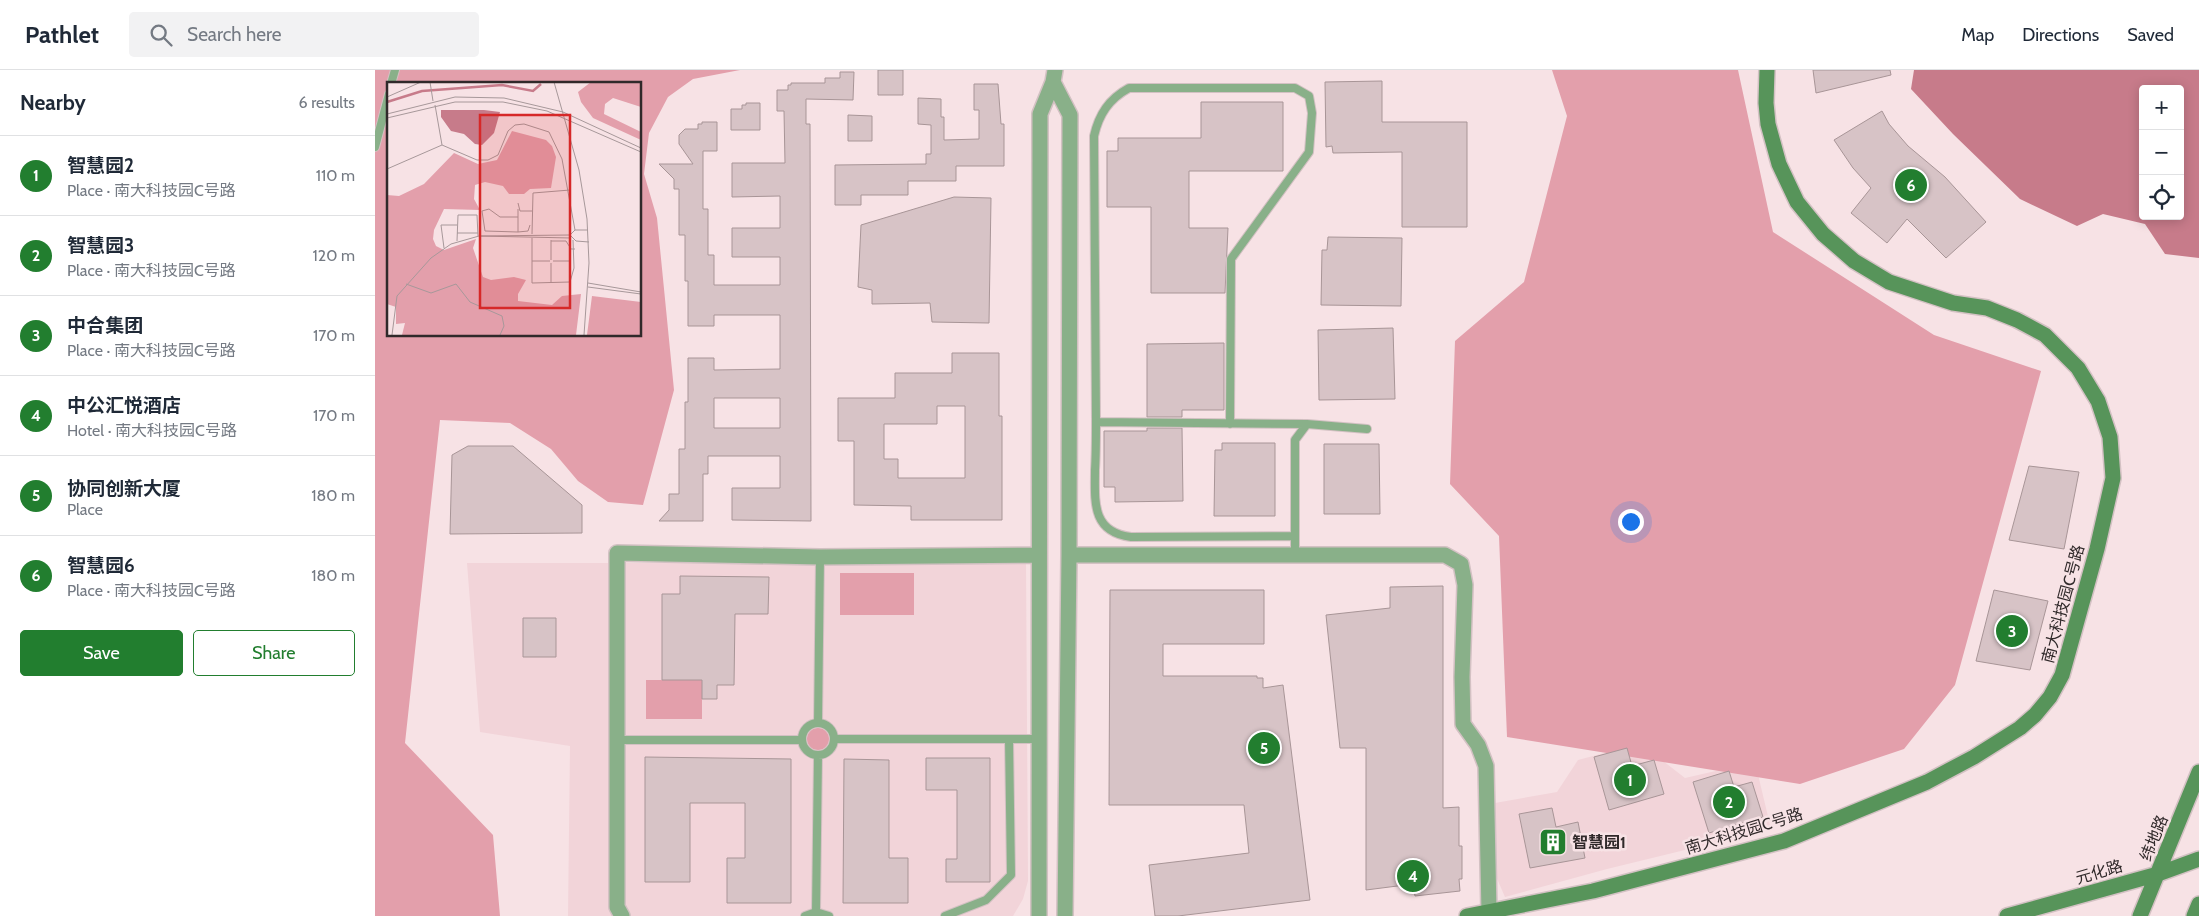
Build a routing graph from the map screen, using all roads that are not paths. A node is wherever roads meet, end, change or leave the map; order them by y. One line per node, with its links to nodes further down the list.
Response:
1 (1767, 70): 26 (street, 南大科技园C号路)
2 (1054, 76): 10 (street); 11 (street)
3 (387, 102): 4 (lane)
4 (375, 147)
5 (1096, 422): 6 (lane); 6 (lane); 9 (lane)
6 (1231, 424): 7 (lane)
7 (1307, 424): 8 (lane); 9 (lane)
8 (1367, 428)
9 (1295, 536): 12 (lane)
10 (1039, 555): 13 (street); 17 (street)
11 (1069, 556): 12 (street); 32 (street)
12 (1295, 556): 26 (street)
13 (819, 557): 14 (lane); 18 (street)
14 (818, 723): 15 (lane); 19 (lane)
15 (834, 739): 16 (lane); 20 (lane)
16 (1009, 739): 17 (lane); 30 (lane)
17 (1039, 739): 31 (street)
18 (616, 740): 19 (lane); 27 (street)
19 (802, 740): 20 (lane)
20 (818, 755): 25 (lane)
21 (2199, 772): 23 (street, 纬地路)
22 (2199, 859): 23 (street, 元化路)
23 (2158, 874): 34 (street, 元化路); 35 (street, 纬地路)
24 (2199, 904): 36 (street)
25 (816, 912): 28 (lane); 29 (lane)
26 (1489, 912): 33 (street, 南大科技园C号路)
27 (622, 916)
28 (805, 916)
29 (829, 916)
30 (945, 916)
31 (1039, 916)
32 (1065, 916)
33 (1467, 916)
34 (2007, 916)
35 (2140, 916)
36 (2194, 916)

